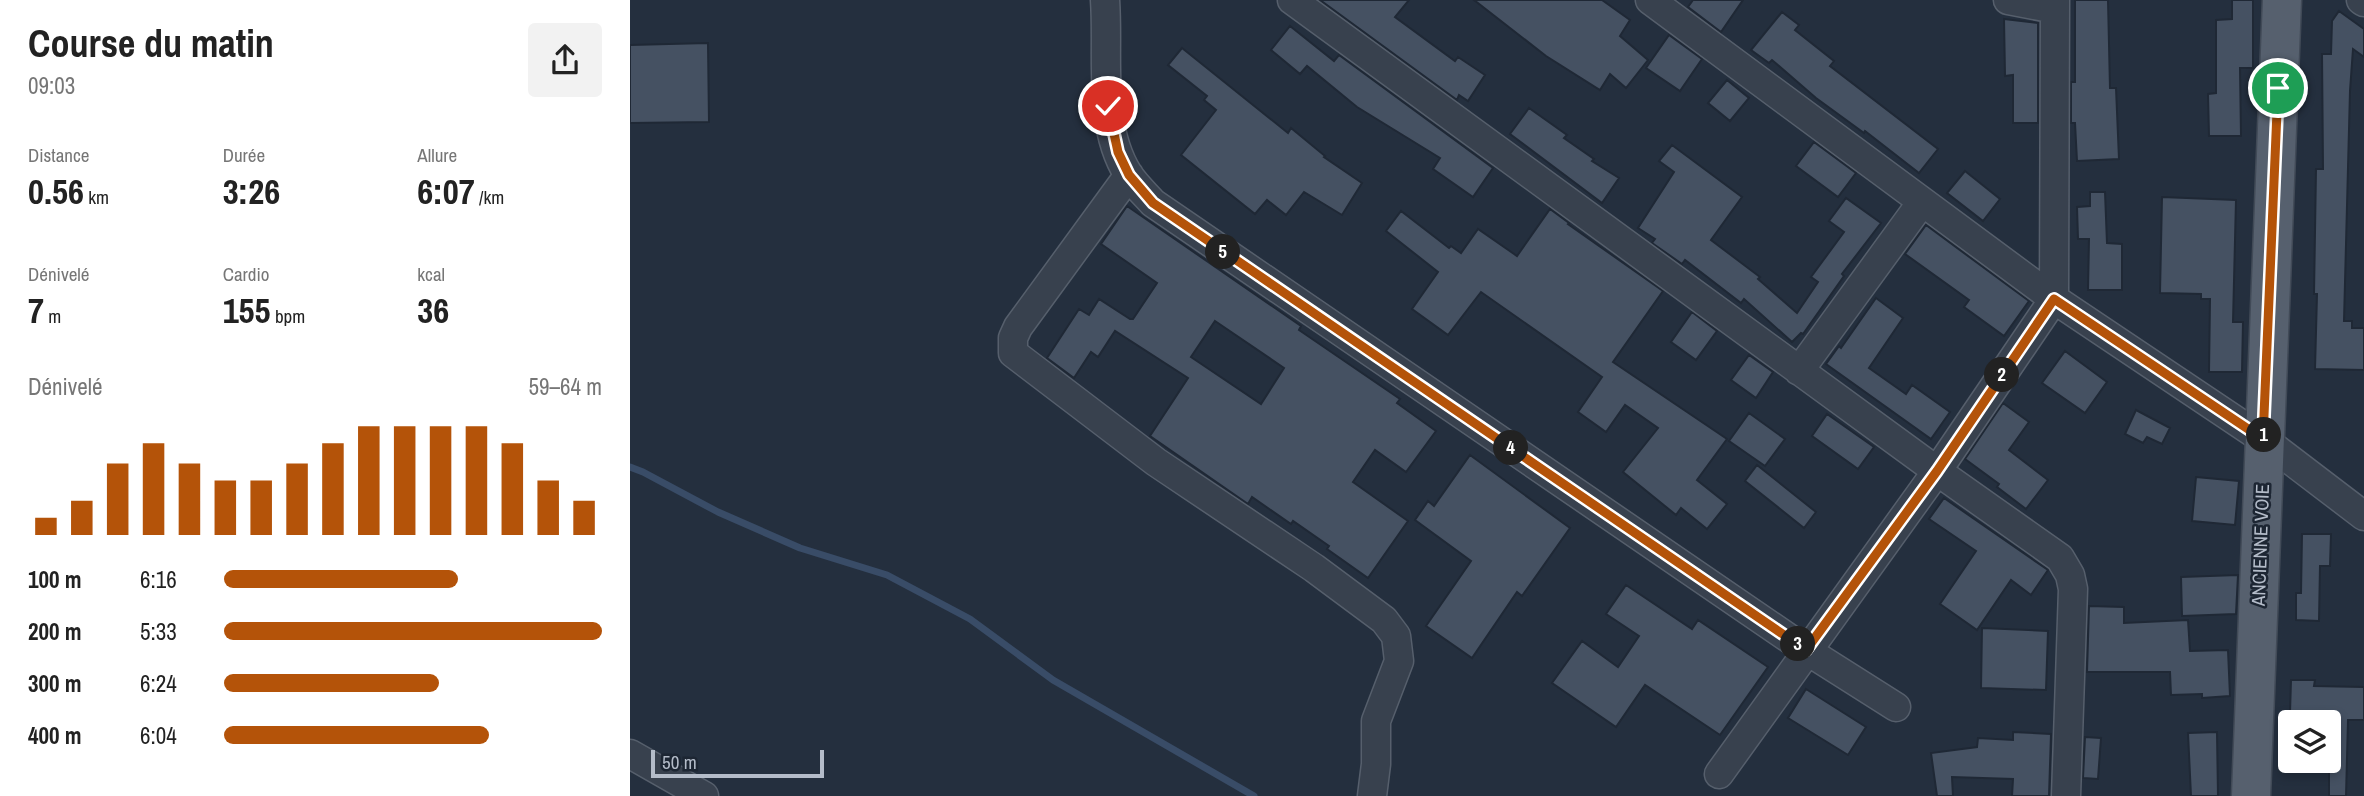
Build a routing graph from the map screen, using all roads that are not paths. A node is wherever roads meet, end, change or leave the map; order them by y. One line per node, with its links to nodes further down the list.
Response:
1 (1292, 0): 10 (street)
2 (1650, 0): 8 (street)
3 (2008, 0): 6 (street)
4 (2282, 0): 11 (main road, ANCIENNE VOIE)
5 (1112, 3): 7 (street)
6 (2055, 4): 9 (street)
7 (1129, 175): 14 (street); 19 (street)
8 (1922, 202): 9 (street); 10 (street)
9 (2054, 299): 11 (street); 12 (street)
10 (1799, 371): 12 (street)
11 (2263, 439): 13 (street); 21 (main road, ANCIENNE VOIE)
12 (1937, 471): 14 (street); 20 (street)
13 (2364, 516)
14 (1806, 650): 15 (street); 17 (street)
15 (1896, 707)
16 (632, 760): 18 (street)
17 (1719, 774)
18 (704, 796)
19 (1372, 796)
20 (2066, 796)
21 (2251, 796)

